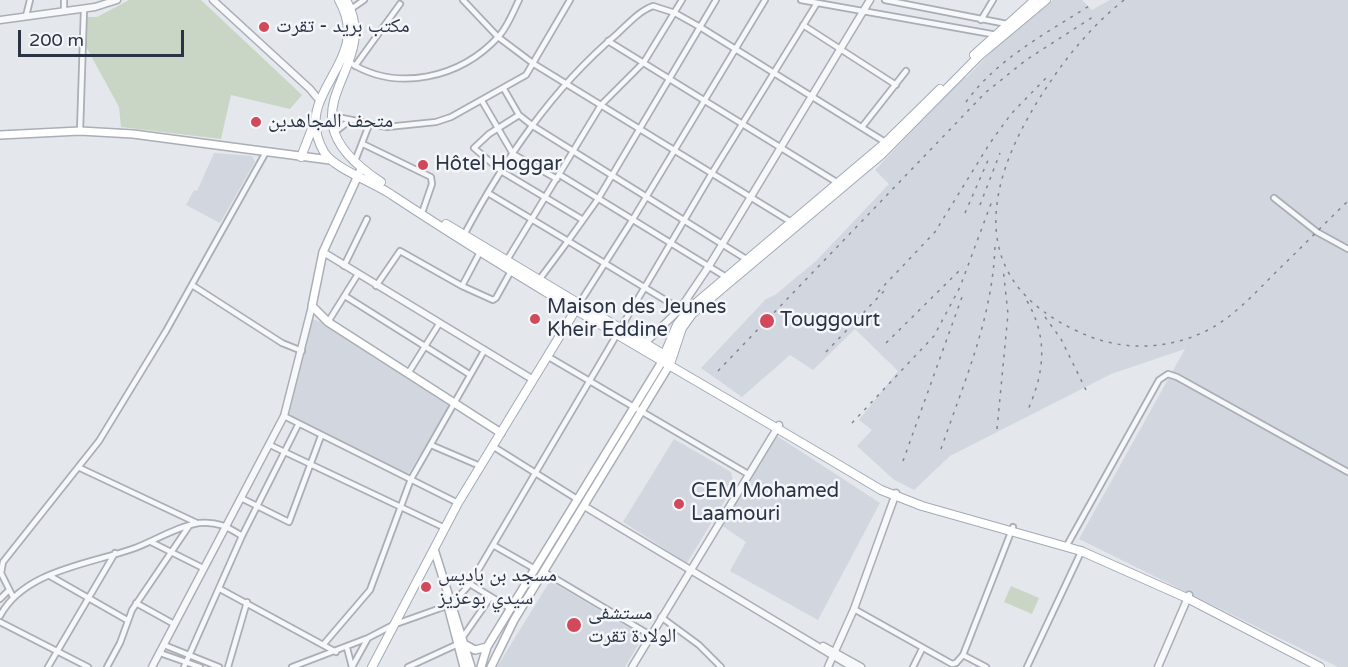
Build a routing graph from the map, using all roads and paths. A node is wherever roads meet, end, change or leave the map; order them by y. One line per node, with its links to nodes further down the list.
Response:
1 (30, 0): 27 (street)
2 (64, 0): 24 (street)
3 (117, 0): 22 (street)
4 (213, 0): 48 (street)
5 (339, 0): 48 (main road)
6 (346, 0): 23 (main road)
7 (364, 0): 23 (street)
8 (463, 0): 34 (street)
9 (519, 0): 34 (street)
10 (570, 0): 40 (street)
11 (682, 0): 26 (street)
12 (716, 0): 32 (street)
13 (765, 0): 37 (street)
14 (801, 0): 20 (street)
15 (870, 0): 25 (street)
16 (885, 0): 29 (street)
17 (993, 0): 29 (street)
18 (1035, 0): 31 (main road)
19 (1046, 0): 31 (main road)
20 (817, 3): 25 (street); 30 (street)
21 (400, 4): 39 (street)
22 (84, 9): 24 (street); 62 (street)
23 (351, 9): 39 (main road)
24 (64, 11): 27 (street)
25 (864, 11): 33 (street); 36 (street)
26 (675, 13): 32 (street); 35 (street); 38 (street)
27 (26, 16): 28 (street)
28 (0, 20)
29 (981, 20): 31 (street)
30 (802, 25): 36 (street); 42 (street)
31 (1009, 25): 33 (main road)
32 (700, 27): 37 (street); 43 (street)
33 (997, 35): 65 (main road); 124 (main road)
34 (498, 37): 39 (street); 40 (street)
35 (608, 41): 38 (street); 44 (street)
36 (840, 48): 45 (street); 47 (street)
37 (736, 50): 42 (street); 50 (street)
38 (644, 62): 43 (street); 51 (street)
39 (352, 64): 53 (main road)
40 (534, 64): 44 (street); 46 (street)
41 (906, 71): 45 (street)
42 (773, 72): 47 (street); 55 (street)
43 (670, 79): 50 (street); 61 (street)
44 (564, 83): 51 (street); 58 (street)
45 (896, 85): 59 (street)
46 (504, 89): 49 (street); 52 (street)
47 (811, 95): 59 (street); 67 (street)
48 (319, 100): 57 (main road)
49 (482, 101): 56 (street); 60 (street)
50 (705, 102): 55 (street); 68 (street)
51 (601, 105): 61 (street); 70 (street)
52 (519, 115): 58 (street); 60 (street)
53 (331, 116): 54 (street); 63 (main road)
54 (349, 121): 56 (street); 63 (street)
55 (741, 124): 67 (street); 76 (street)
56 (369, 125): 66 (street)
57 (313, 126): 72 (main road); 73 (main road)
58 (533, 126): 70 (street); 71 (street)
59 (862, 127): 65 (street)
60 (497, 129): 71 (street); 75 (street)
61 (639, 129): 68 (street); 77 (street)
62 (80, 131): 64 (main road); 69 (main road)
63 (335, 132): 74 (main road)
64 (0, 135)
65 (885, 142): 79 (main road)
66 (363, 144): 74 (street); 86 (street)
67 (779, 147): 79 (street); 81 (street)
68 (675, 150): 76 (street); 83 (street)
69 (266, 152): 72 (main road); 108 (street)
70 (573, 152): 77 (street); 78 (street)
71 (513, 154): 75 (street); 78 (street)
72 (301, 157): 73 (main road)
73 (330, 160): 74 (main road)
74 (358, 170): 86 (main road); 97 (main road); 99 (main road)
75 (501, 171): 80 (street); 82 (street)
76 (712, 172): 81 (street); 91 (street)
77 (612, 175): 83 (street); 85 (street)
78 (559, 177): 82 (street); 85 (street)
79 (838, 183): 92 (main road)
80 (488, 193): 88 (street); 93 (street)
81 (750, 196): 92 (street); 96 (street)
82 (546, 198): 88 (street); 90 (street)
83 (646, 198): 89 (street); 91 (street)
84 (1274, 198): 98 (street)
85 (598, 199): 89 (street); 90 (street)
86 (423, 210): 93 (main road)
87 (367, 219): 103 (street)
88 (533, 219): 94 (street); 102 (street)
89 (633, 219): 95 (street); 101 (street)
90 (583, 220): 94 (street)
91 (684, 220): 95 (street); 96 (street)
92 (791, 222): 100 (main road)
93 (464, 235): 97 (main road)
94 (568, 241): 101 (street); 107 (street)
95 (672, 243): 104 (street); 111 (street)
96 (723, 244): 100 (street); 104 (street)
97 (482, 249): 102 (main road); 110 (street)
98 (1348, 249)
99 (323, 252): 103 (street); 113 (main road)
100 (746, 259): 106 (main road)
101 (605, 263): 111 (street); 114 (street)
102 (510, 265): 107 (main road); 110 (street); 114 (main road)
103 (344, 266): 105 (street)
104 (709, 266): 106 (street); 115 (street)
105 (358, 274): 109 (street); 112 (street)
106 (726, 277): 124 (main road)
107 (539, 280): 114 (main road)
108 (192, 285): 121 (street); 143 (street)
109 (376, 286): 110 (street); 117 (street)
110 (462, 286)
111 (645, 288): 115 (street); 118 (street)
112 (345, 296): 116 (street); 119 (street)
113 (312, 306): 116 (main road); 121 (street)
114 (578, 307): 118 (main road); 123 (main road)
115 (680, 309): 120 (street)
116 (328, 322): 125 (main road)
117 (439, 324): 119 (street); 122 (street)
118 (619, 331): 120 (main road); 128 (street)
119 (425, 345): 125 (street); 126 (street)
120 (643, 345): 124 (main road)
121 (302, 351): 132 (street)
122 (484, 351): 126 (street); 127 (street)
123 (547, 356): 127 (main road); 128 (street)
124 (668, 360): 130 (main road); 131 (main road); 134 (main road)
125 (409, 372): 129 (main road)
126 (469, 374): 129 (street)
127 (532, 379): 135 (main road)
128 (589, 381): 130 (street); 145 (street)
129 (454, 402): 135 (main road); 137 (street)
130 (634, 407): 131 (street); 150 (main road)
131 (641, 411): 146 (street); 152 (main road)
132 (284, 416): 133 (street); 138 (street)
133 (298, 425): 136 (street); 140 (street)
134 (778, 426): 146 (street); 148 (main road)
135 (501, 433): 139 (main road)
136 (321, 436): 141 (street); 147 (street)
137 (430, 444): 142 (street); 147 (street)
138 (270, 446): 140 (street); 149 (street)
139 (494, 447): 142 (main road); 145 (street)
140 (283, 452): 141 (street); 153 (street)
141 (310, 466): 153 (street); 154 (street)
142 (481, 467): 151 (main road)
143 (80, 468): 155 (street); 175 (street)
144 (1348, 472): 163 (street)
145 (535, 474): 150 (street); 162 (street)
146 (748, 474): 170 (street)
147 (411, 479): 151 (street); 154 (street)
148 (895, 495): 159 (main road); 185 (street)
149 (241, 498): 153 (street); 156 (street)
150 (577, 499): 169 (main road)
151 (458, 503): 158 (main road)
152 (584, 506): 170 (street); 171 (main road)
153 (256, 507): 160 (street)
154 (399, 507): 158 (street); 198 (street)
155 (198, 523): 156 (street); 157 (street)
156 (225, 525): 160 (street); 168 (street)
157 (189, 526): 161 (street); 167 (street)
158 (445, 528): 164 (main road)
159 (1012, 529): 163 (main road); 207 (street)
160 (242, 536): 174 (street)
161 (151, 542): 166 (street); 167 (street)
162 (493, 544): 169 (street); 173 (street)
163 (1067, 544): 165 (main road)
164 (434, 549): 183 (main road); 192 (main road)
165 (1082, 549): 176 (main road); 233 (street)
166 (116, 553): 172 (street); 180 (street)
167 (172, 553): 168 (street); 182 (street)
168 (203, 568): 191 (street)
169 (535, 569): 184 (main road)
170 (689, 569): 188 (street); 205 (street)
171 (544, 572): 186 (main road); 193 (street)
172 (50, 576): 177 (street); 180 (street)
173 (470, 584): 178 (street); 183 (street)
174 (220, 589): 181 (street); 206 (street)
175 (9, 590): 177 (street); 179 (street)
176 (1188, 596): 234 (street); 235 (main road); 236 (main road)
177 (13, 597): 187 (street)
178 (490, 597): 184 (street); 195 (street)
179 (0, 598)
180 (87, 600): 189 (street); 202 (street)
181 (248, 602): 198 (street); 216 (street)
182 (136, 603): 189 (street); 191 (street)
183 (450, 604): 192 (street); 195 (main road)
184 (510, 609): 186 (street); 199 (main road)
185 (854, 609): 201 (street); 205 (street)
186 (518, 614): 225 (main road)
187 (0, 616)
188 (661, 617): 193 (street); 227 (street)
189 (127, 620): 212 (street)
190 (0, 622): 202 (street)
191 (174, 624): 197 (street)
192 (393, 625): 194 (street); 196 (main road)
193 (651, 635): 226 (street)
194 (370, 637): 196 (street); 200 (street); 218 (street)
195 (462, 642): 199 (main road); 221 (street); 222 (main road); 223 (main road)
196 (383, 643): 219 (main road); 220 (main road)
197 (164, 645): 204 (street); 206 (street)
198 (323, 645): 203 (street)
199 (487, 646): 224 (main road)
200 (347, 648): 203 (street); 218 (street)
201 (922, 649): 207 (street); 231 (street)
202 (57, 651): 210 (street); 211 (street)
203 (336, 652): 209 (street)
204 (160, 653): 208 (street); 213 (street)
205 (833, 654): 228 (street); 229 (street); 230 (street)
206 (188, 655): 208 (street); 215 (street)
207 (963, 655): 232 (street)
208 (185, 665): 214 (street)
209 (304, 665): 217 (street)
210 (48, 667)
211 (88, 667)
212 (107, 667)
213 (152, 667)
214 (200, 667)
215 (219, 667)
216 (228, 667)
217 (292, 667)
218 (352, 667)
219 (366, 667)
220 (372, 667)
221 (408, 667)
222 (464, 667)
223 (471, 667)
224 (481, 667)
225 (491, 667)
226 (632, 667)
227 (721, 667)
228 (828, 667)
229 (852, 667)
230 (861, 667)
231 (913, 667)
232 (986, 667)
233 (1027, 667)
234 (1158, 667)
235 (1320, 667)
236 (1326, 667)

